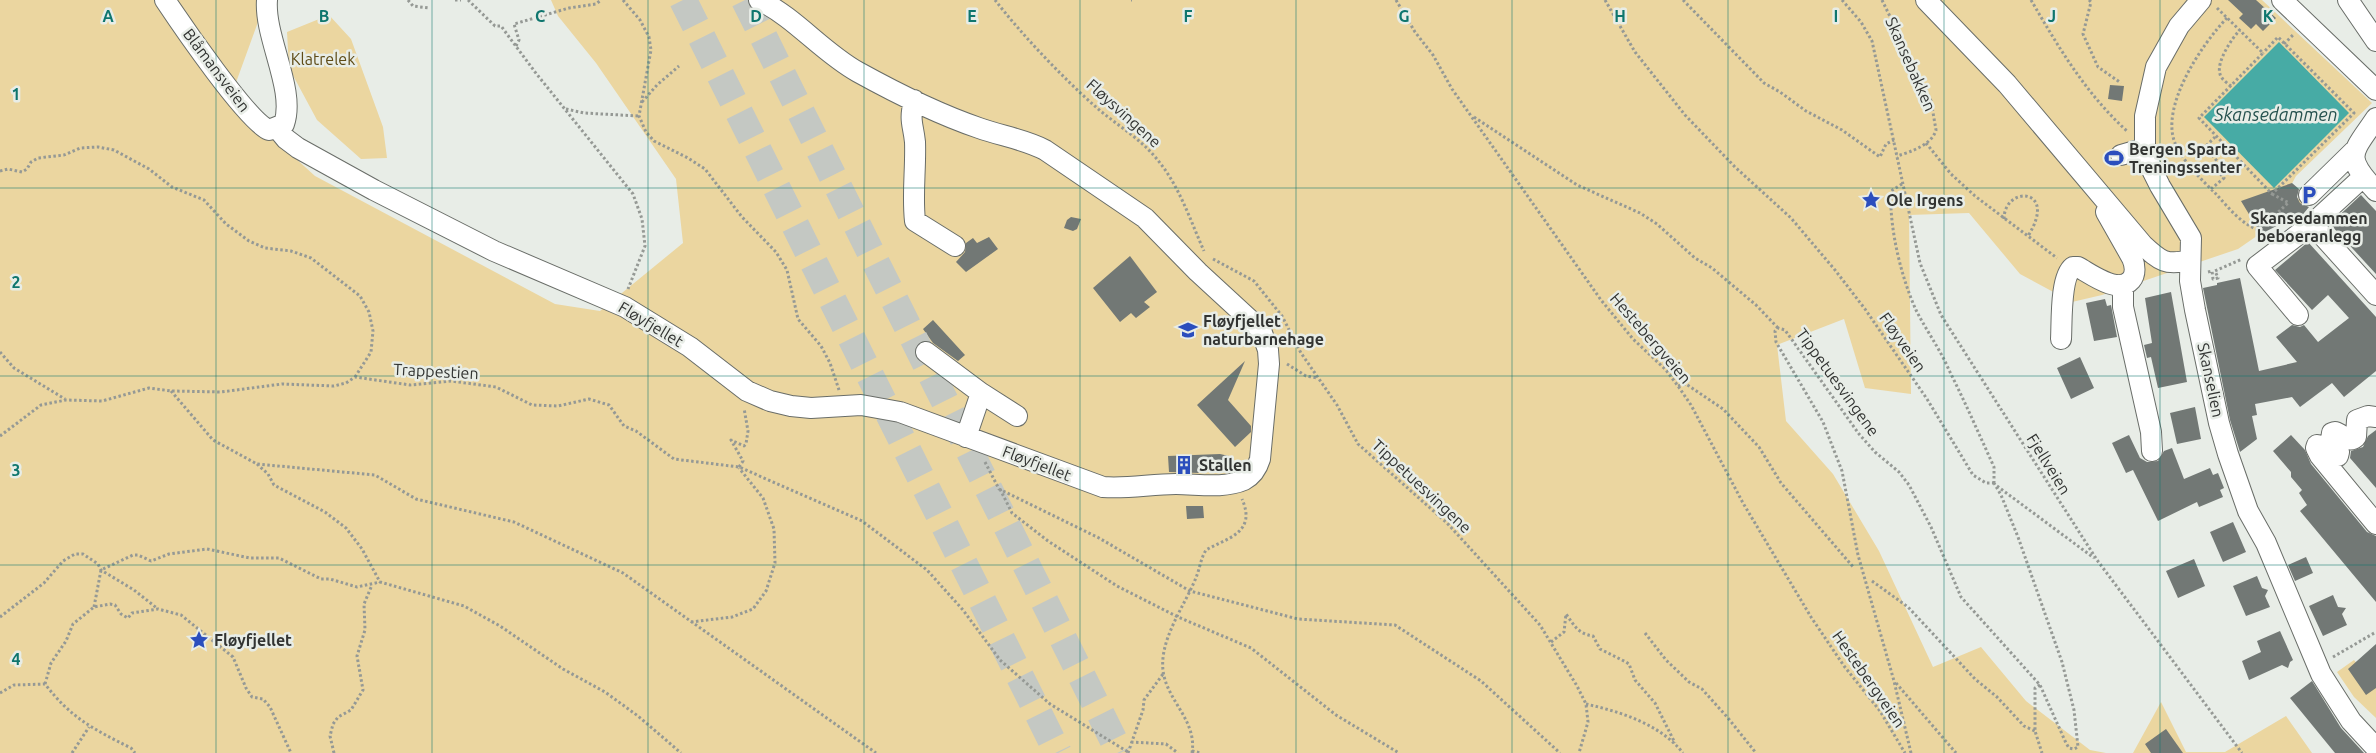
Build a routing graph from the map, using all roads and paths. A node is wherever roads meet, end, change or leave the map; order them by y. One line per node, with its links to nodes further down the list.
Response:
1 (165, 0): 40 (street, Blåmansveien)
2 (267, 0): 40 (street)
3 (408, 0): 22 (path)
4 (455, 0): 5 (path)
5 (461, 0)
6 (468, 0): 28 (path)
7 (601, 0): 28 (path)
8 (624, 0): 35 (path)
9 (759, 0): 34 (street, Fløyfjellet)
10 (995, 0): 58 (path, Fløysvingene)
11 (1396, 0): 38 (path, Hestebergveien)
12 (1605, 0): 90 (path, Fløyveien)
13 (1683, 0): 42 (path)
14 (1842, 0): 42 (path, Fjellveien)
15 (1882, 0): 43 (path, Skansebakken)
16 (1926, 0): 53 (street)
17 (2031, 0): 44 (path)
18 (2089, 0): 31 (path)
19 (2282, 0): 33 (street)
20 (2348, 0): 26 (street)
21 (2207, 2): 23 (path); 44 (street, Skanselien)
22 (429, 8)
23 (2228, 18): 24 (path); 50 (path)
24 (2240, 30): 29 (path); 32 (path)
25 (2297, 31): 27 (path)
26 (2376, 41)
27 (2284, 44): 29 (path); 41 (path)
28 (516, 46): 36 (path)
29 (2263, 54): 32 (path)
30 (679, 66): 35 (path)
31 (2121, 83)
32 (2231, 86): 41 (path)
33 (2376, 90)
34 (914, 100): 57 (street); 72 (street, Fløyfjellet)
35 (642, 103): 37 (path)
36 (566, 109): 37 (path); 66 (path)
37 (639, 116): 80 (path)
38 (1472, 116): 68 (path); 76 (path, Hestebergveien)
39 (2376, 118): 47 (street)
40 (277, 128): 66 (street, Fløyfjellet)
41 (2215, 137): 50 (path)
42 (1894, 140): 46 (path, Fjellveien)
43 (1926, 143): 46 (path); 54 (path)
44 (2145, 148): 45 (street); 59 (street, Skanselien)
45 (2121, 155)
46 (1897, 156): 49 (path, Fjellveien)
47 (2362, 170): 51 (street); 55 (street)
48 (0, 171): 73 (path)
49 (1902, 184): 90 (path); 94 (path, Fjellveien)
50 (2211, 189): 52 (path)
51 (2309, 196)
52 (2288, 203)
53 (2108, 205): 59 (street); 64 (street)
54 (2004, 219): 56 (path); 56 (path)
55 (2312, 224): 65 (street); 67 (street)
56 (2028, 236): 61 (path)
57 (955, 246)
58 (1206, 256): 60 (path, Fløysvingene); 74 (path, Tippetuesvingene)
59 (2190, 260): 110 (street, Skanselien)
60 (1210, 264)
61 (2073, 267): 64 (street); 69 (street)
62 (2215, 270): 63 (path)
63 (2209, 280)
64 (2123, 285): 85 (street)
65 (2376, 295)
66 (625, 306): 75 (street, Fløyfjellet)
67 (2298, 316)
68 (1778, 328): 111 (path, Tippetuesvingene); 113 (path, Tippetuesvingene)
69 (2061, 338)
70 (0, 352): 79 (path)
71 (926, 352): 78 (street)
72 (1269, 364): 74 (path); 89 (street, Fløyfjellet)
73 (354, 377): 77 (path, Trappestien); 88 (path, Trappestien)
74 (1318, 378): 108 (path, Tippetuesvingene)
75 (735, 383): 80 (street, Fløyfjellet); 88 (path)
76 (1678, 386): 95 (path); 136 (path, Hestebergveien)
77 (171, 391): 79 (path, Trappestien); 87 (path)
78 (981, 393): 81 (street); 84 (street)
79 (66, 400): 83 (path, Trappestien)
80 (844, 405): 84 (street, Fløyfjellet)
81 (1017, 416)
82 (2376, 417): 86 (street)
83 (0, 436)
84 (969, 438): 89 (street, Fløyfjellet); 91 (path)
85 (2152, 451)
86 (2329, 456): 92 (street); 93 (street)
87 (257, 464): 98 (path); 105 (path)
88 (739, 467): 105 (path); 128 (path, Trappestien)
89 (1235, 483): 100 (path)
90 (1994, 483): 94 (path, Fløyveien); 113 (path, Tippetuesvingene)
91 (999, 489): 100 (path); 104 (path)
92 (2376, 501)
93 (2376, 524)
94 (2096, 560): 140 (path, Fjellveien)
95 (1854, 568)
96 (102, 570): 99 (path); 101 (path); 102 (path); 103 (path)
97 (1872, 581): 117 (path)
98 (380, 582): 99 (path); 126 (path)
99 (372, 585): 125 (path)
100 (1190, 591): 104 (path); 132 (path)
101 (94, 607): 102 (path); 112 (path)
102 (158, 609): 124 (path)
103 (0, 617)
104 (1178, 617): 109 (path); 131 (path)
105 (691, 622): 127 (path)
106 (2376, 632): 110 (path)
107 (1645, 633): 135 (path)
108 (1551, 642): 115 (path, Tippetuesvingene); 119 (path)
109 (1163, 674): 118 (path); 121 (path)
110 (2321, 674): 120 (street, Skanselien)
111 (1894, 681): 137 (path, Tippetuesvingene); 138 (path)
112 (46, 684): 114 (path); 116 (path)
113 (2040, 686): 117 (path)
114 (0, 693)
115 (1586, 704): 119 (path); 133 (path, Tippetuesvingene)
116 (88, 727): 122 (path); 123 (path)
117 (2036, 731): 139 (path)
118 (1130, 742): 128 (path); 129 (path)
119 (1674, 742): 134 (path)
120 (2376, 748)
121 (1192, 752): 130 (path)
122 (72, 753)
123 (135, 753)
124 (291, 753)
125 (334, 753)
126 (681, 753)
127 (876, 753)
128 (1128, 753)
129 (1178, 753)
130 (1201, 753)
131 (1399, 753)
132 (1560, 753)
133 (1579, 753)
134 (1683, 753)
135 (1756, 753)
136 (1904, 753)
137 (1911, 753)
138 (1956, 753)
139 (2042, 753)
140 (2242, 753)

